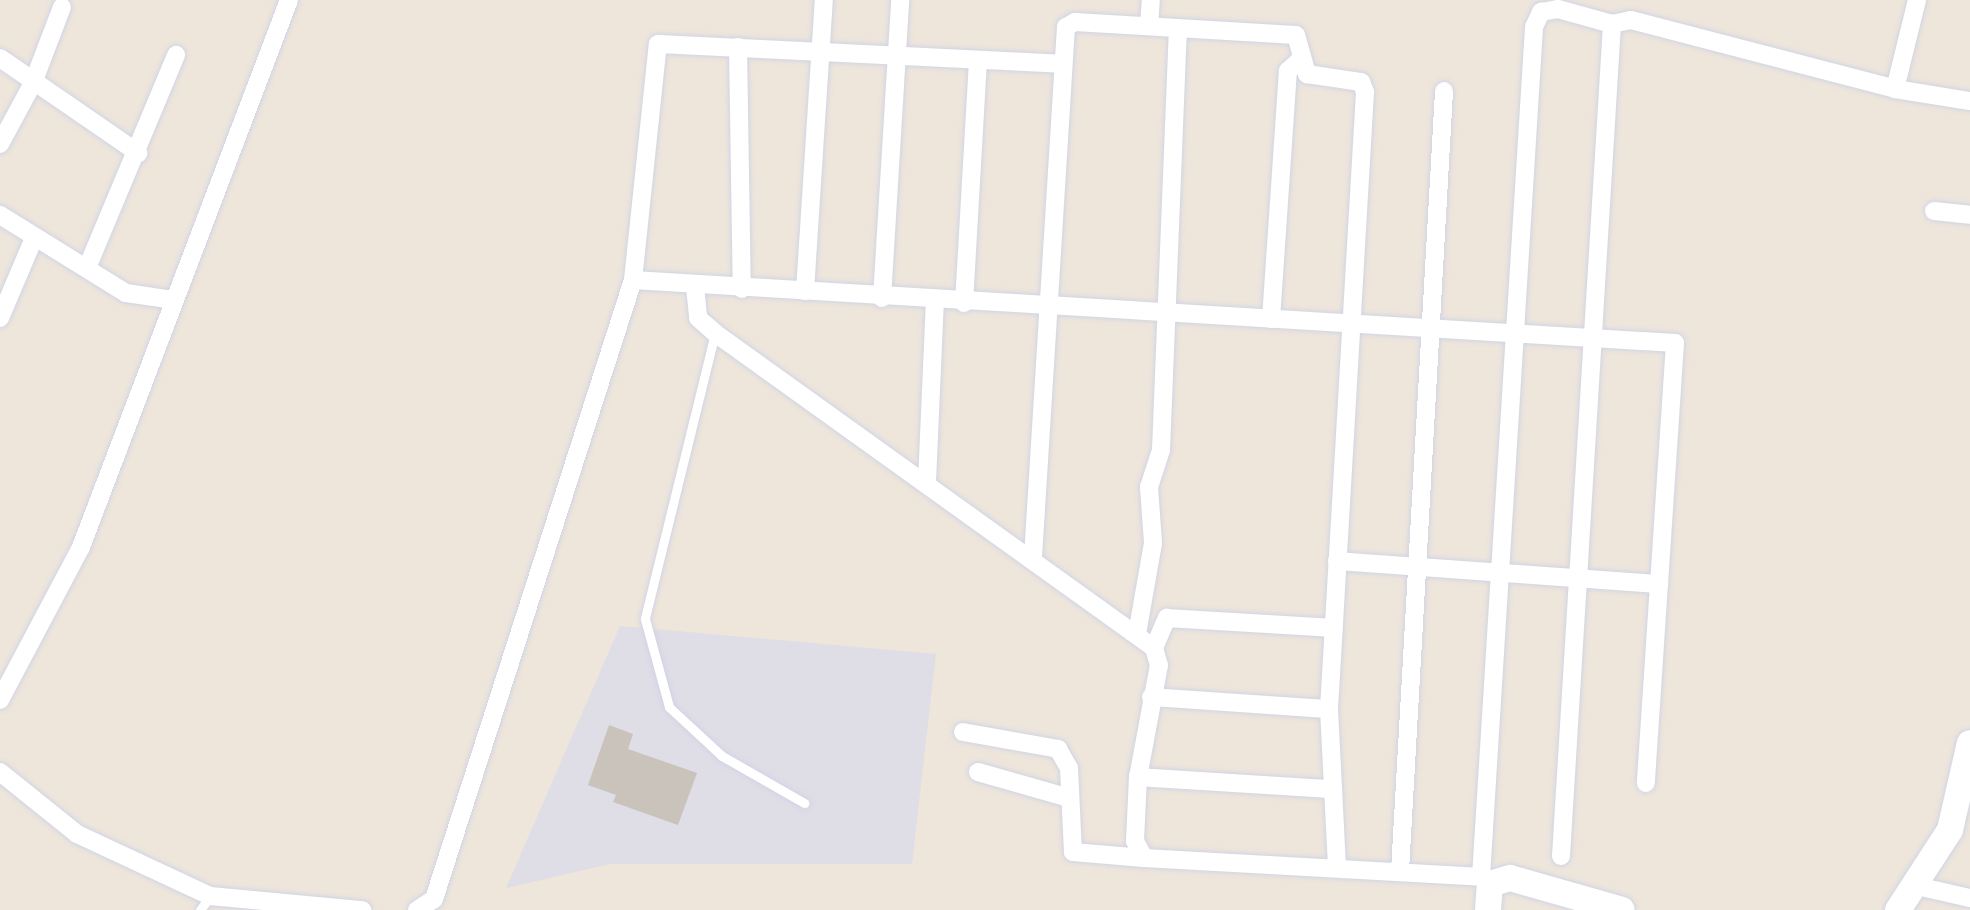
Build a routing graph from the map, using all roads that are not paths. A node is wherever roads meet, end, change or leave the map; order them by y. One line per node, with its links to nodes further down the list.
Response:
1 (289, 0): 34 (street)
2 (824, 0): 11 (street)
3 (900, 0): 13 (street)
4 (1151, 0): 8 (street)
5 (1917, 0): 19 (street)
6 (62, 7): 18 (street)
7 (1612, 24): 19 (street); 44 (street); 45 (street)
8 (1149, 26): 9 (street); 17 (street)
9 (1178, 28): 16 (street); 38 (street)
10 (738, 47): 11 (street); 29 (street); 31 (street)
11 (820, 51): 13 (street); 32 (street)
12 (176, 55): 23 (street)
13 (897, 56): 15 (street); 33 (street)
14 (0, 58): 18 (street)
15 (978, 60): 17 (street); 36 (street)
16 (1300, 60): 40 (street); 41 (street)
17 (1063, 64): 37 (street)
18 (33, 83): 22 (street); 23 (street)
19 (1895, 89): 21 (street)
20 (1444, 90): 42 (street)
21 (1970, 101)
22 (0, 144)
23 (138, 153): 28 (street)
24 (1934, 211): 26 (street)
25 (0, 215): 27 (street)
26 (1970, 215)
27 (34, 238): 28 (street); 39 (street)
28 (87, 268): 34 (street)
29 (633, 280): 30 (street); 79 (street)
30 (695, 287): 31 (street); 43 (street)
31 (742, 289): 32 (street)
32 (804, 291): 33 (street)
33 (883, 298): 35 (street)
34 (174, 300): 57 (street)
35 (935, 301): 36 (street); 46 (street)
36 (964, 303): 37 (street)
37 (1048, 308): 38 (street); 47 (street)
38 (1163, 312): 40 (street); 54 (street)
39 (0, 318)
40 (1271, 319): 41 (street)
41 (1353, 324): 42 (street); 48 (street)
42 (1434, 328): 44 (street); 49 (street)
43 (715, 333): 46 (street); 67 (lane)
44 (1513, 334): 45 (street); 50 (street)
45 (1595, 338): 51 (street); 52 (street)
46 (927, 482): 47 (street)
47 (1034, 557): 54 (street)
48 (1337, 561): 49 (street); 53 (street)
49 (1417, 568): 50 (street); 72 (street)
50 (1499, 574): 51 (street); 74 (street)
51 (1579, 579): 52 (street); 69 (street)
52 (1659, 584): 64 (street)
53 (1334, 628): 55 (street); 58 (street)
54 (1137, 634): 55 (street)
55 (1154, 648): 56 (street)
56 (1151, 697): 58 (street); 63 (street)
57 (0, 699)
58 (1329, 709): 65 (street)
59 (963, 732): 66 (street)
60 (1970, 743): 68 (street)
61 (0, 772): 76 (street)
62 (978, 772): 66 (street)
63 (1138, 777): 65 (street); 70 (street)
64 (1646, 783)
65 (1330, 789): 71 (street)
66 (1069, 798): 70 (street)
67 (804, 803)
68 (1962, 818): 73 (street)
69 (1561, 856)
70 (1144, 858): 71 (street)
71 (1337, 868): 72 (street)
72 (1401, 871): 74 (street)
73 (1917, 886): 75 (street); 81 (street)
74 (1486, 890): 80 (street)
75 (1970, 898)
76 (205, 903): 77 (street)
77 (318, 907): 78 (street)
78 (362, 910)
79 (418, 910)
80 (1622, 910)
81 (1898, 910)

